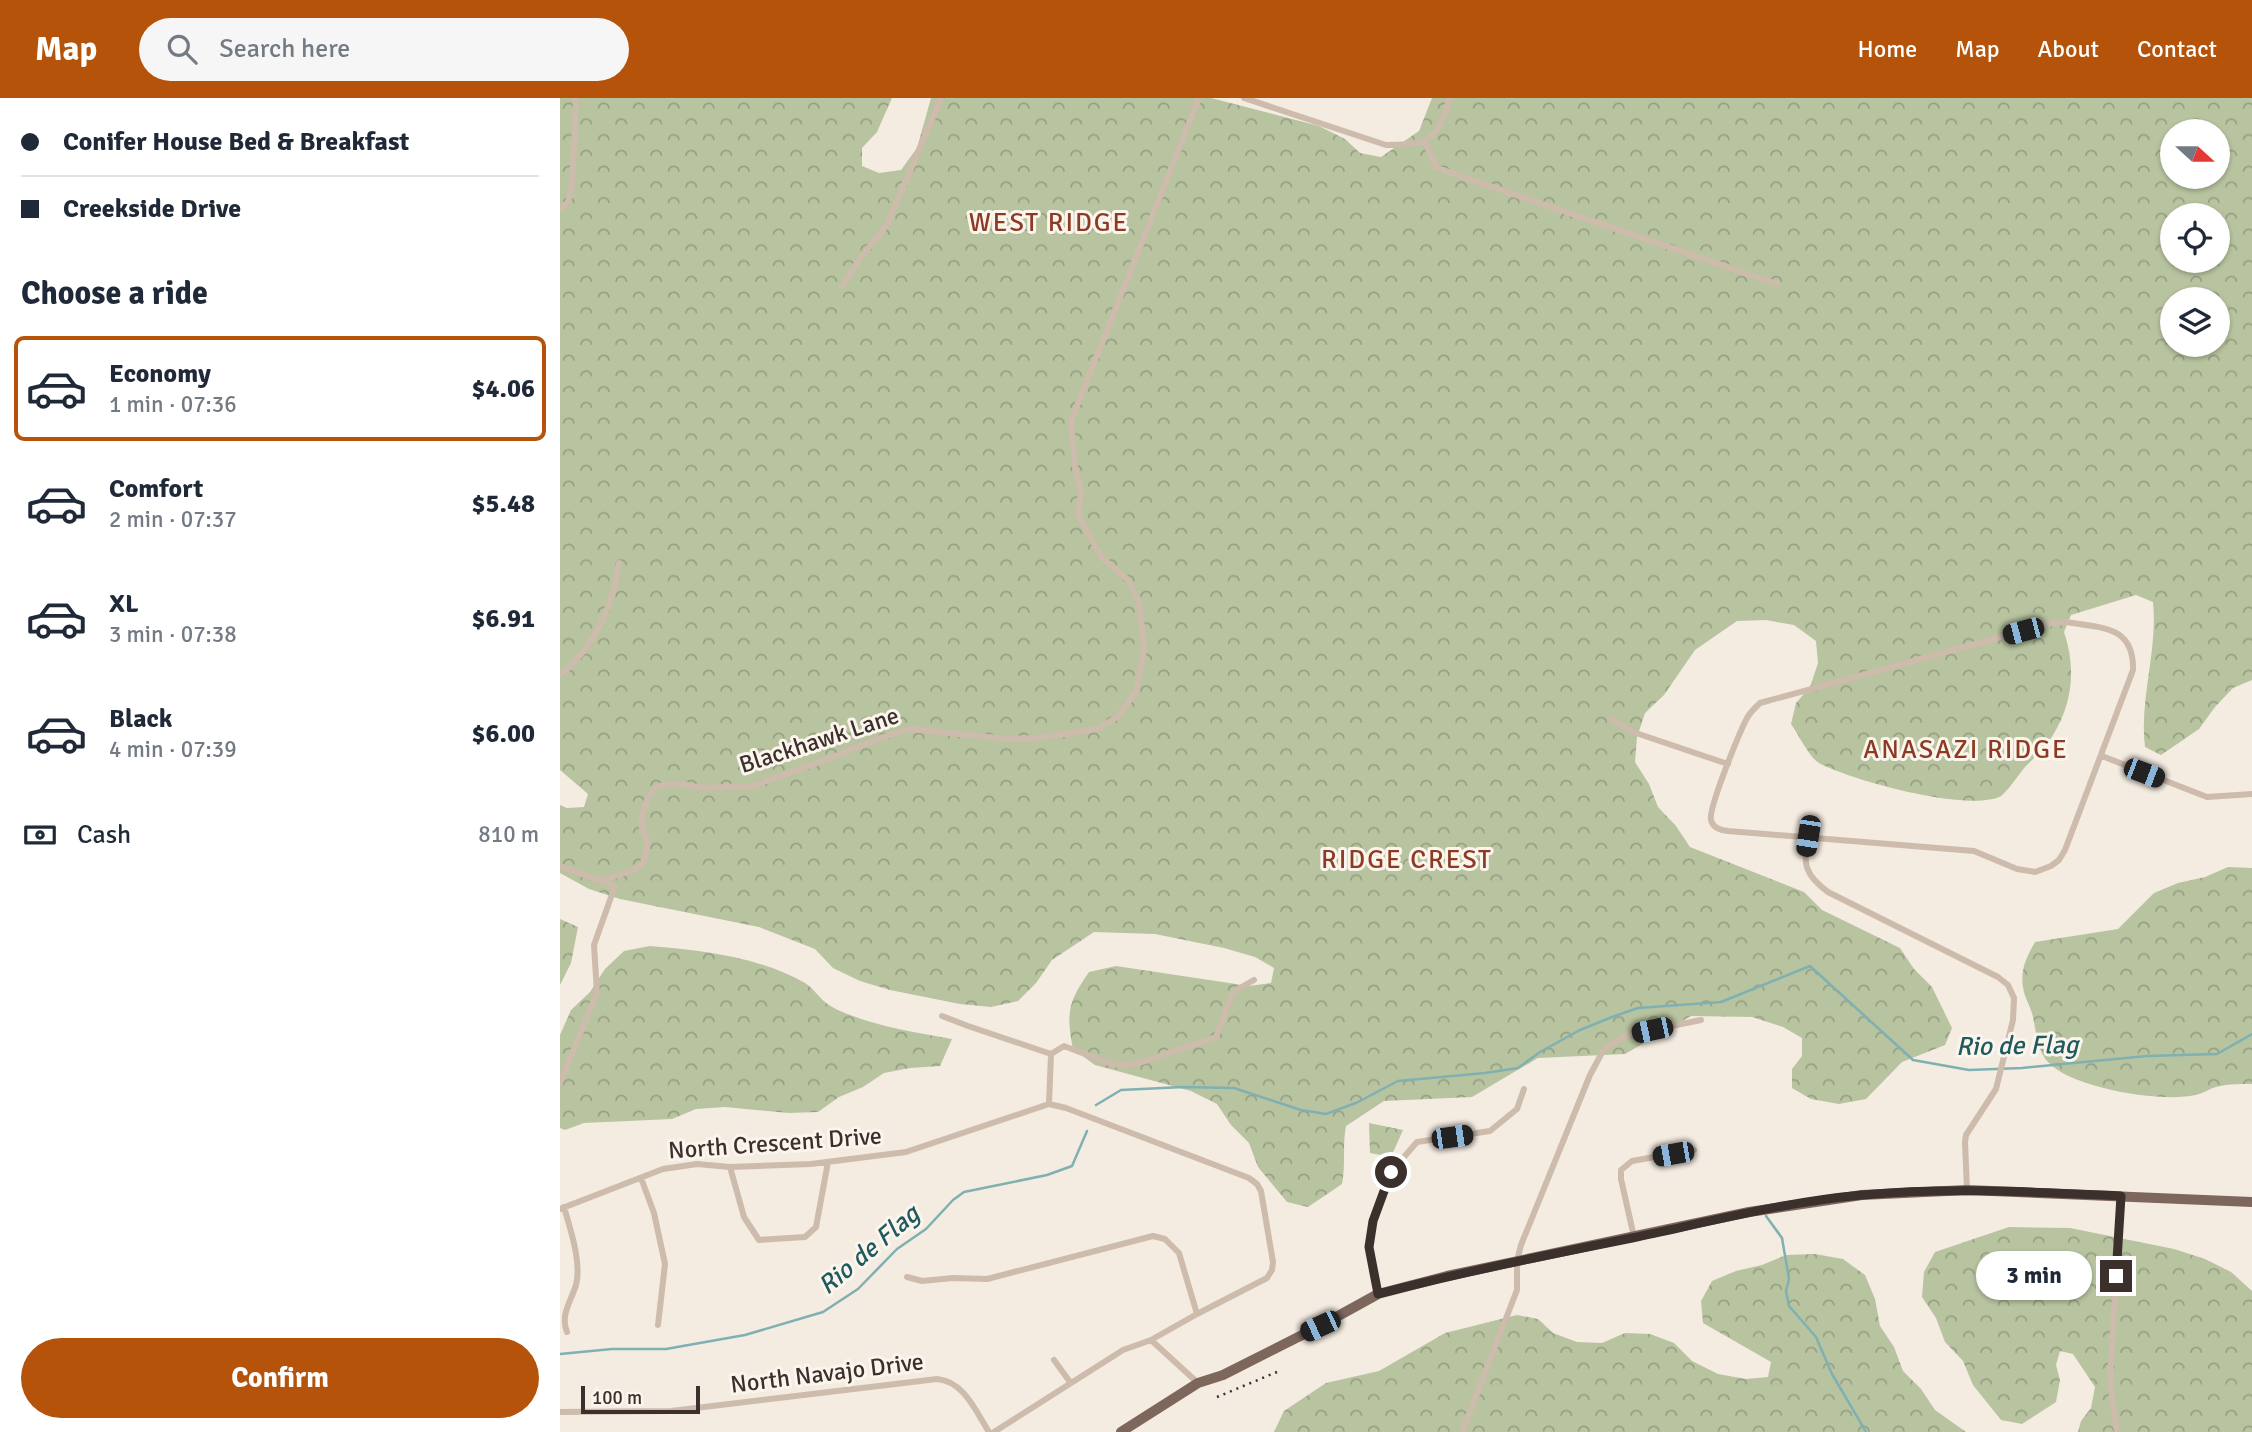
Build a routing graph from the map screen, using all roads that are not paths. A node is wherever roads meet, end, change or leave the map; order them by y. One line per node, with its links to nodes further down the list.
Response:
1 (574, 98): 7 (street)
2 (941, 98): 9 (street)
3 (1199, 98): 18 (street, Blackhawk Lane)
4 (1244, 98): 6 (street)
5 (1450, 98): 6 (street)
6 (1424, 140): 8 (street)
7 (560, 209)
8 (1777, 284)
9 (842, 286)
10 (620, 563): 11 (street)
11 (560, 675)
12 (1611, 719): 14 (street)
13 (2102, 756): 14 (street); 15 (street); 16 (street)
14 (1728, 764): 16 (street)
15 (2252, 794)
16 (1808, 836): 30 (street)
17 (560, 866): 18 (street)
18 (601, 881): 23 (street)
19 (1254, 980): 22 (street)
20 (942, 1016): 22 (street)
21 (1701, 1020): 35 (street)
22 (1051, 1054): 25 (street)
23 (560, 1083)
24 (1524, 1090): 37 (street)
25 (1049, 1104): 27 (street, North Crescent Drive); 38 (street)
26 (1694, 1150): 34 (street)
27 (828, 1162): 28 (street, North Crescent Drive); 28 (street)
28 (730, 1167): 29 (street, North Crescent Drive)
29 (641, 1178): 33 (street, North Crescent Drive); 39 (street)
30 (1967, 1190): 31 (main road); 34 (main road)
31 (2121, 1196): 32 (main road); 50 (street)
32 (2252, 1202)
33 (562, 1208): 40 (street)
34 (1634, 1237): 35 (main road)
35 (1517, 1261): 37 (main road); 49 (street)
36 (907, 1277): 38 (street)
37 (1378, 1294): 44 (main road)
38 (1196, 1314): 41 (street)
39 (659, 1325)
40 (566, 1332)
41 (1152, 1339): 43 (street); 44 (street)
42 (1054, 1360): 43 (street)
43 (1070, 1382): 47 (street)
44 (1198, 1383): 46 (main road)
45 (560, 1412): 47 (street, North Navajo Drive)
46 (1135, 1428): 48 (main road)
47 (991, 1432)
48 (1121, 1432)
49 (1462, 1432)
50 (2117, 1432)

